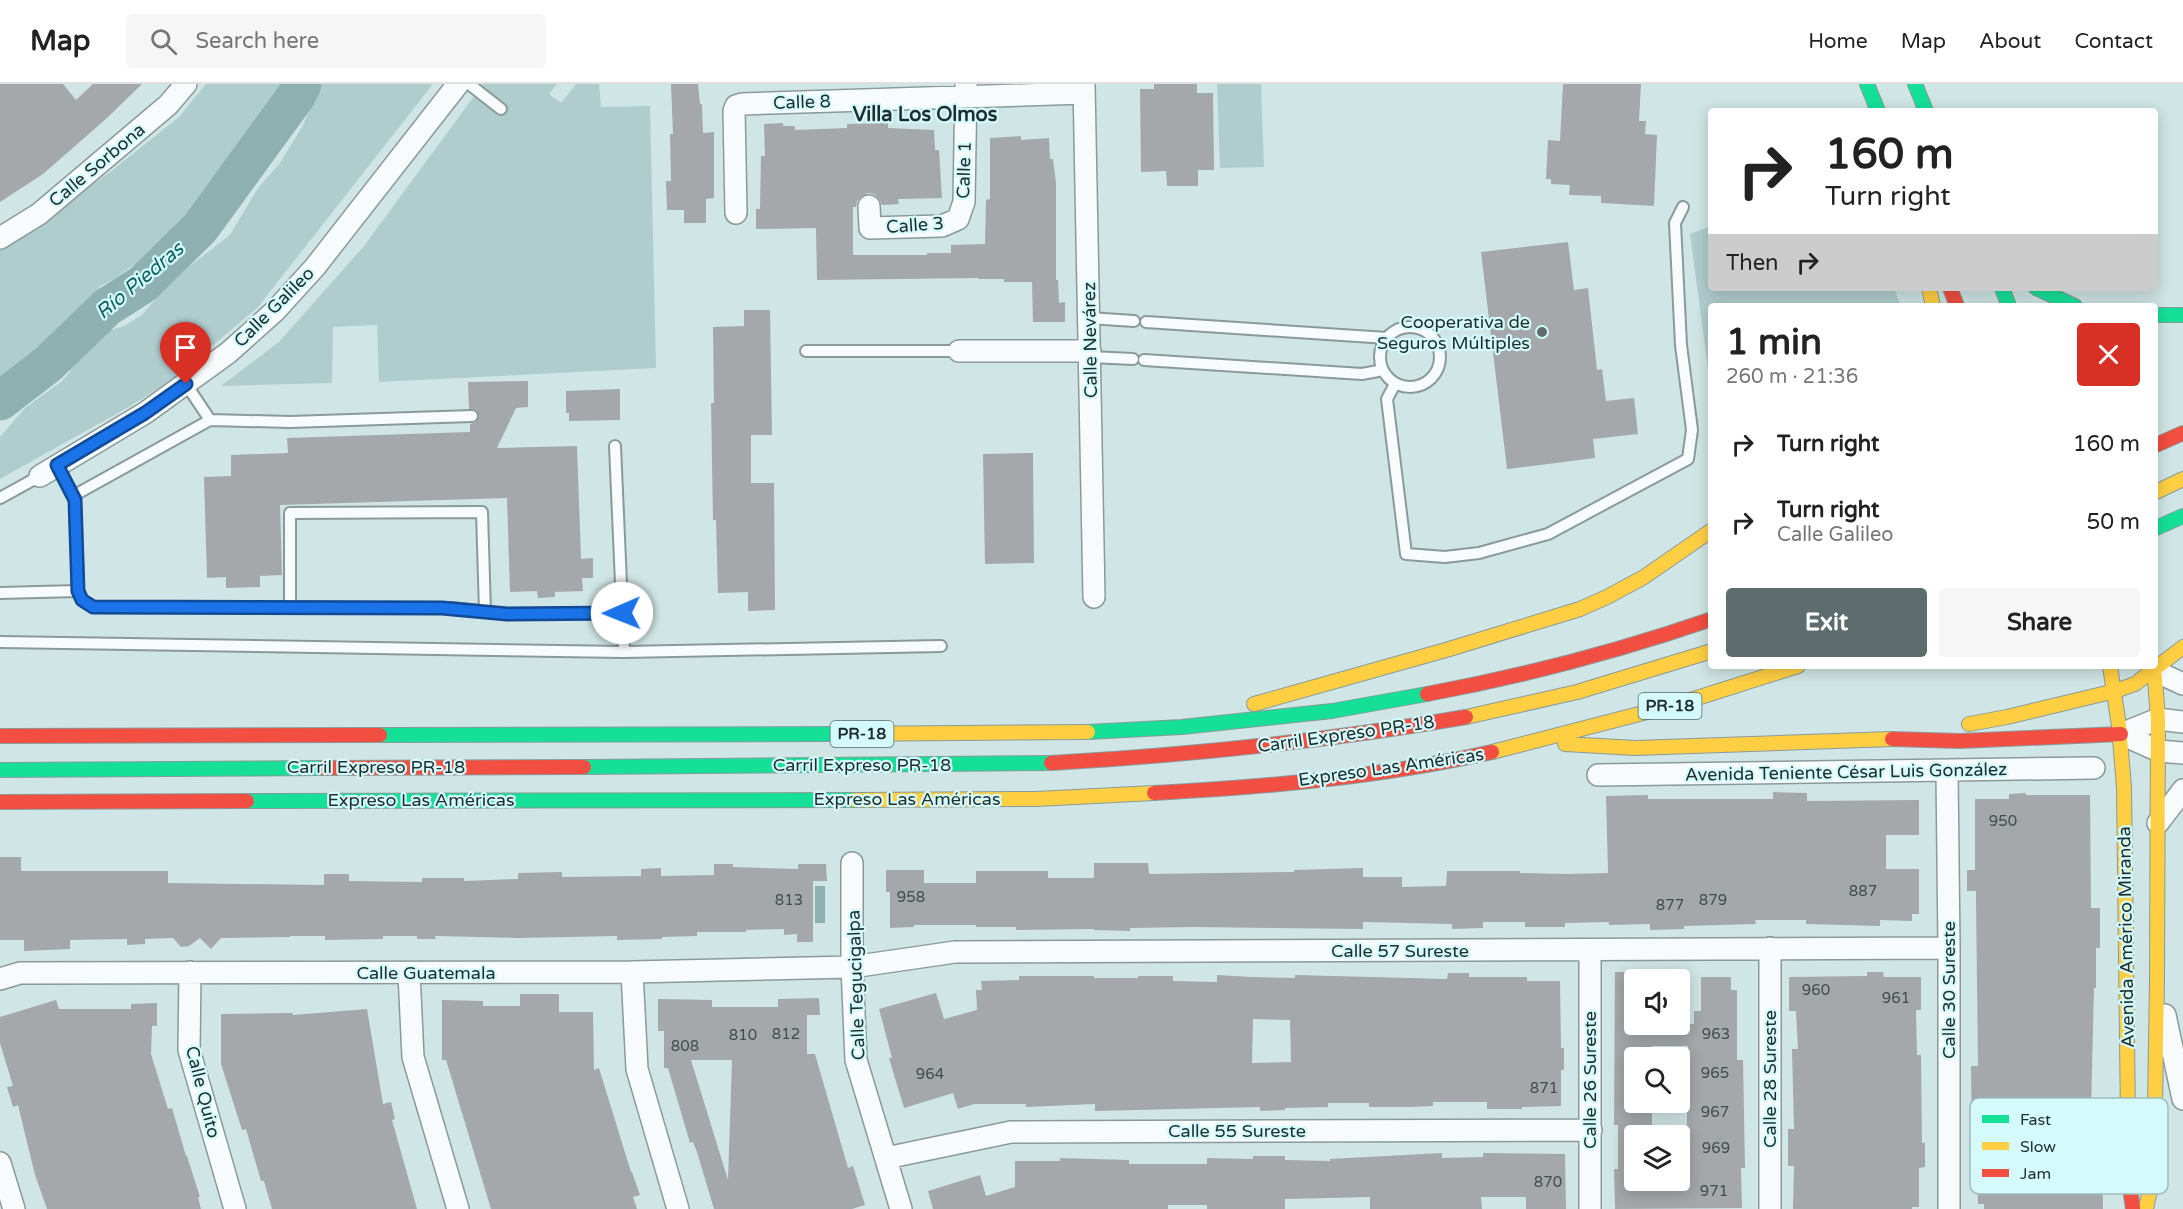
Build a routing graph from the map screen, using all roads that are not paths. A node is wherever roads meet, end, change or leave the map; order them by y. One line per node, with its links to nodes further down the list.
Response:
1 (186, 84): 15 (street, Calle Sorbona)
2 (458, 84): 26 (street, Calle Galileo)
3 (469, 84): 10 (lane)
4 (1867, 84): 8 (main road)
5 (1918, 85): 9 (main road)
6 (1084, 88): 7 (street, Calle 8); 20 (street, Calle Nevárez)
7 (966, 91): 13 (street, Calle 8); 14 (street, Calle 1)
8 (1877, 108)
9 (1925, 108)
10 (501, 109)
11 (869, 206): 14 (street, Calle 3)
12 (1683, 207): 27 (lane)
13 (736, 213)
14 (958, 219)
15 (0, 238)
16 (2042, 291): 17 (main road)
17 (2068, 303)
18 (2158, 315): 19 (main road)
19 (2183, 315)
20 (1089, 318): 21 (lane); 24 (street, Calle Nevárez)
21 (1387, 338): 25 (lane); 27 (lane)
22 (806, 351): 23 (lane)
23 (959, 351): 24 (street)
24 (1090, 354): 25 (lane); 43 (street, Calle Nevárez)
25 (1383, 370): 27 (lane)
26 (186, 384): 29 (lane); 33 (street, Calle Galileo)
27 (1395, 384)
28 (472, 416): 29 (lane)
29 (210, 420): 36 (lane)
30 (2183, 434): 31 (main road)
31 (2158, 444)
32 (615, 446): 46 (lane)
33 (48, 471): 36 (lane); 37 (lane)
34 (2183, 479): 35 (main road)
35 (2158, 491)
36 (73, 496): 41 (lane)
37 (0, 498)
38 (2183, 516): 39 (main road)
39 (2158, 527)
40 (1708, 533): 63 (main road)
41 (78, 591): 42 (lane); 44 (lane)
42 (0, 593)
43 (1094, 597)
44 (290, 608): 45 (lane); 45 (lane)
45 (485, 612): 46 (lane)
46 (622, 613): 51 (lane)
47 (1708, 620): 63 (main road, PR-18)
48 (0, 642): 51 (lane)
49 (941, 646): 51 (lane)
50 (2183, 647): 53 (main road)
51 (624, 652)
52 (1708, 652): 73 (main road, Carril Expreso PR-18)
53 (2158, 665)
54 (1790, 669): 69 (main road, Expreso Las Américas / PR-18)
55 (2111, 669): 60 (main road, Avenida Américo Miranda)
56 (2153, 669): 60 (main road)
57 (2154, 669): 61 (main road, Avenida Américo Miranda)
58 (2156, 669): 59 (street)
59 (2183, 684)
60 (2115, 691): 65 (main road, Avenida Américo Miranda); 68 (main road)
61 (2158, 719): 62 (street); 65 (street); 70 (main road, Avenida Américo Miranda)
62 (2183, 722)
63 (1182, 727): 66 (main road, PR-18)
64 (0, 730): 66 (main road)
65 (2121, 734): 68 (main road); 70 (street); 91 (main road, Avenida Américo Miranda)
66 (18, 735): 67 (main road, PR-18)
67 (0, 736)
68 (1884, 739): 69 (main road)
69 (1539, 742): 77 (main road, Expreso Las Américas / PR-18)
70 (2159, 751): 71 (street); 80 (main road, Avenida Américo Miranda)
71 (2183, 753)
72 (2094, 768): 74 (street, Avenida Teniente César Luis González)
73 (0, 770)
74 (1947, 771): 75 (street, Avenida Teniente César Luis González); 83 (street, Calle 30 Sureste)
75 (1598, 775)
76 (2183, 790): 80 (street)
77 (27, 801): 78 (main road, Expreso Las Américas / PR-18); 79 (main road)
78 (0, 802)
79 (0, 811)
80 (2158, 823): 90 (main road, Avenida Américo Miranda)
81 (852, 863): 85 (street, Calle Tegucigalpa)
82 (1770, 948): 83 (street, Calle 57 Sureste); 84 (street, Calle 57 Sureste); 105 (street, Calle 28 Sureste)
83 (1949, 948): 106 (street, Calle 30 Sureste)
84 (1590, 951): 85 (street, Calle 57 Sureste); 94 (street, Calle 26 Sureste)
85 (852, 968): 87 (street, Calle Guatemala); 95 (street, Calle Tegucigalpa)
86 (190, 972): 88 (street, Calle Guatemala); 89 (street, Calle Guatemala); 100 (street, Calle Quito)
87 (632, 972): 88 (street, Calle Guatemala); 102 (street)
88 (409, 973): 101 (street)
89 (0, 979)
90 (2157, 980): 92 (main road, Avenida Américo Miranda); 93 (street)
91 (2128, 1098)
92 (2155, 1098)
93 (2183, 1099)
94 (1590, 1130): 95 (street, Calle 55 Sureste); 104 (street, Calle 26 Sureste)
95 (886, 1158): 103 (street, Calle Tegucigalpa)
96 (0, 1163): 99 (street)
97 (2131, 1194): 107 (main road, Avenida Américo Miranda)
98 (2149, 1194): 108 (main road, Avenida Américo Miranda)
99 (14, 1209)
100 (235, 1209)
101 (458, 1209)
102 (678, 1209)
103 (901, 1209)
104 (1590, 1209)
105 (1770, 1209)
106 (1949, 1209)
107 (2133, 1209)
108 (2146, 1209)

